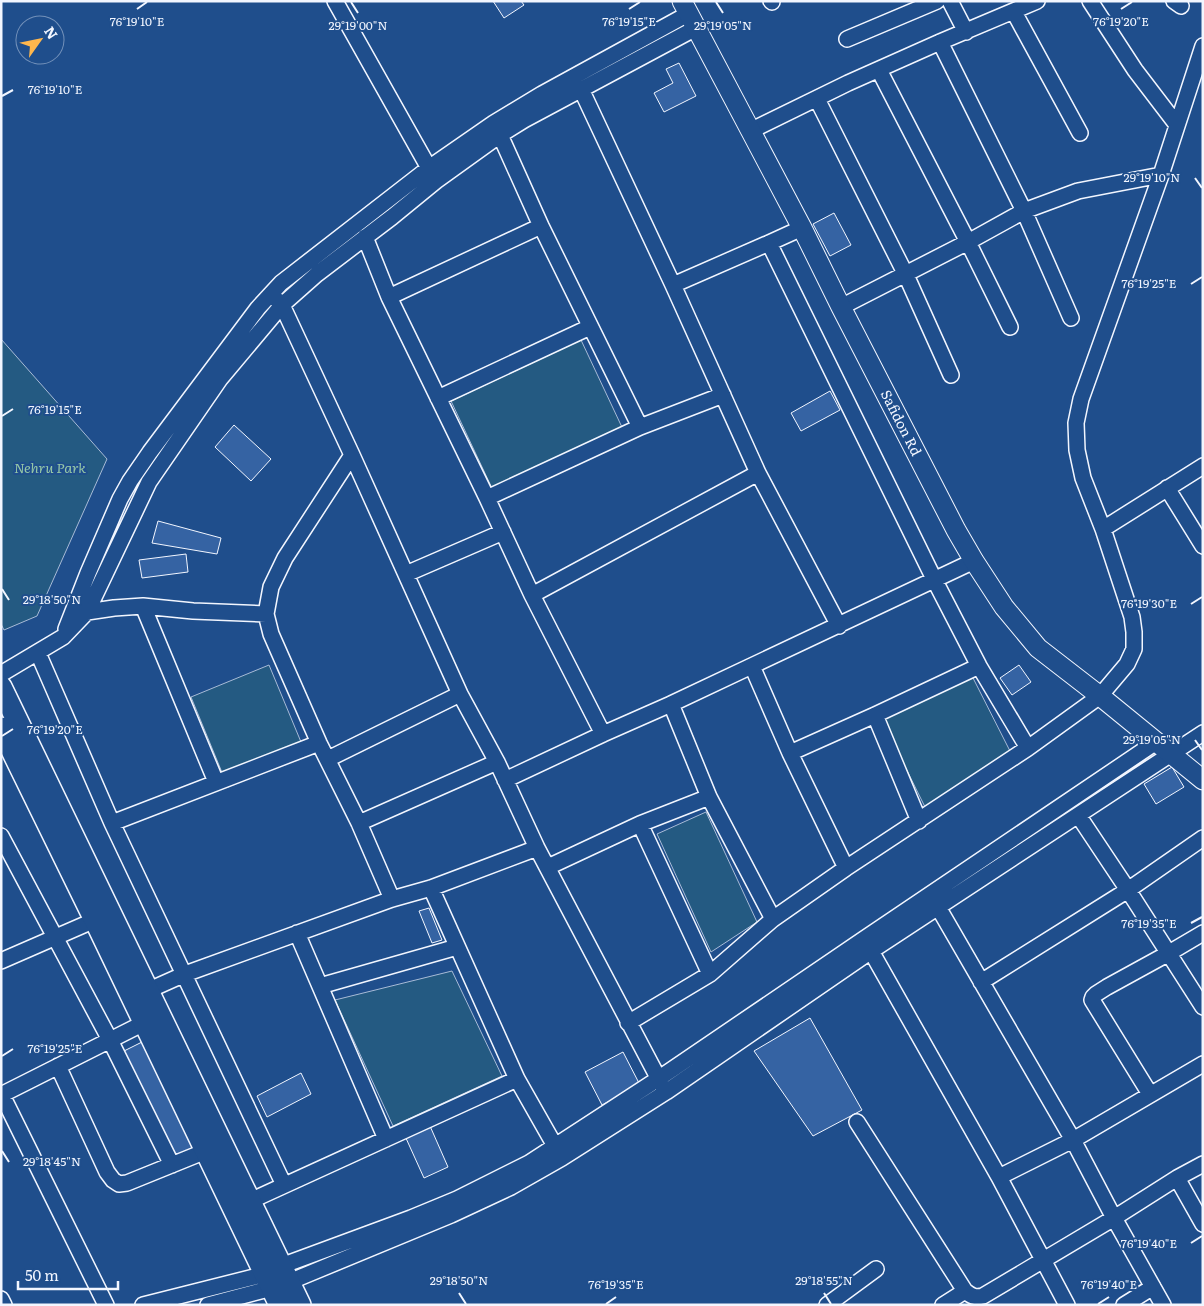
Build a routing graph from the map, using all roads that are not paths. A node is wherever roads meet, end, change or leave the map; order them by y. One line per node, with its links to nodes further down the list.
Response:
1 (335, 1): 19 (street)
2 (937, 1): 9 (street)
3 (950, 1): 8 (street)
4 (1037, 1): 6 (street)
5 (1090, 1): 15 (street)
6 (1014, 12): 8 (street); 18 (street)
7 (689, 14): 13 (street); 16 (street); 17 (main road, Safidon Rd)
8 (966, 32): 10 (street)
9 (847, 40)
10 (940, 42): 12 (street); 21 (street)
11 (1203, 46): 15 (street)
12 (879, 70): 14 (street); 25 (street)
13 (581, 90): 16 (street); 28 (street)
14 (817, 99): 17 (street); 27 (street)
15 (1177, 125): 20 (street)
16 (497, 129): 19 (street); 22 (street)
17 (750, 131): 23 (main road, Safidon Rd)
18 (1080, 133)
19 (433, 174): 24 (street); 29 (street)
20 (1161, 175): 21 (street); 45 (street)
21 (1024, 211): 25 (street); 33 (street)
22 (541, 226): 30 (street); 34 (street)
23 (802, 228): 26 (street); 32 (main road, Safidon Rd)
24 (365, 237): 30 (street); 31 (street)
25 (968, 242): 27 (street); 35 (street)
26 (769, 244): 28 (street); 50 (street)
27 (906, 274): 32 (street); 36 (street)
28 (673, 285): 37 (street)
29 (271, 293): 31 (street); 56 (street)
30 (389, 297): 38 (street)
31 (282, 305): 40 (street); 53 (street)
32 (841, 307): 48 (main road, Safidon Rd)
33 (1071, 318)
34 (590, 326): 38 (street); 39 (street)
35 (1010, 327)
36 (951, 375)
37 (723, 395): 39 (street); 42 (street)
38 (438, 398): 44 (street)
39 (640, 427): 44 (street)
40 (352, 455): 49 (street); 54 (street)
41 (1203, 466): 43 (street)
42 (758, 474): 51 (street); 55 (street)
43 (1167, 488): 45 (street); 47 (street)
44 (487, 498): 46 (street)
45 (1102, 529): 63 (street)
46 (503, 532): 49 (street); 51 (street)
47 (1203, 546)
48 (974, 562): 50 (street); 63 (main road, Safidon Rd)
49 (406, 574): 62 (street)
50 (935, 581): 55 (street); 59 (street)
51 (532, 595): 68 (street)
52 (143, 606): 53 (street); 54 (street); 77 (street)
53 (87, 612): 56 (street)
54 (266, 614): 69 (street)
55 (839, 626): 58 (street)
56 (63, 637): 57 (street)
57 (38, 653): 60 (street); 81 (street)
58 (752, 666): 64 (street); 72 (street)
59 (979, 666): 65 (street); 70 (street)
60 (1, 674)
61 (1, 687): 106 (highway)
62 (460, 694): 73 (street); 74 (street)
63 (1100, 696): 70 (street); 71 (main road, Safidon Rd)
64 (671, 704): 68 (street); 78 (street)
65 (875, 715): 72 (street); 80 (street)
66 (1, 728): 94 (highway)
67 (1203, 733): 71 (street)
68 (603, 734): 75 (street)
69 (319, 743): 73 (street); 77 (street)
70 (1028, 748): 80 (street)
71 (1163, 748): 76 (main road, Safidon Rd); 79 (street); 98 (street)
72 (790, 753): 88 (street)
73 (328, 759): 82 (street)
74 (497, 762): 75 (street); 82 (street)
75 (505, 780): 86 (street)
76 (1203, 780)
77 (216, 782): 81 (street)
78 (710, 797): 83 (street); 93 (street)
79 (1078, 815): 90 (street); 92 (street)
80 (919, 821): 88 (street)
81 (112, 823): 102 (street)
82 (359, 823): 91 (street)
83 (640, 824): 87 (street); 103 (street)
84 (1, 836): 97 (street)
85 (1203, 838): 90 (street)
86 (538, 848): 87 (street); 89 (street)
87 (548, 867): 109 (street)
88 (846, 868): 93 (street)
89 (431, 888): 91 (street); 99 (street)
90 (1128, 890): 100 (street); 104 (street)
91 (392, 899): 95 (street)
92 (938, 907): 98 (street); 104 (street)
93 (773, 919): 103 (street)
94 (96, 920): 97 (street); 106 (highway)
95 (297, 933): 102 (street); 105 (street)
96 (1203, 933): 100 (street)
97 (55, 937): 101 (street); 110 (street)
98 (868, 945): 114 (street); 115 (street); 125 (street)
99 (458, 947): 105 (street); 113 (street)
100 (1170, 953): 107 (street); 116 (street)
101 (1, 962)
102 (185, 974): 106 (street); 127 (street)
103 (710, 974): 109 (street)
104 (981, 982): 120 (street)
105 (320, 986): 119 (street)
106 (140, 994): 108 (highway); 128 (highway)
107 (1203, 1006)
108 (144, 1022): 110 (street); 121 (highway)
109 (628, 1023): 114 (street)
110 (110, 1040): 112 (street); 124 (street)
111 (1203, 1064): 116 (street)
112 (58, 1066): 117 (street); 124 (street)
113 (518, 1079): 119 (street); 122 (street)
114 (658, 1079): 115 (street); 122 (street)
115 (666, 1092): 122 (street)
116 (1150, 1094): 120 (street)
117 (2, 1095): 139 (street)
118 (856, 1122): 135 (street)
119 (386, 1139): 127 (street)
120 (1072, 1140): 125 (street); 129 (street)
121 (206, 1151): 124 (street); 133 (highway)
122 (559, 1152): 133 (street)
123 (1203, 1164): 126 (street)
124 (172, 1165)
125 (999, 1177): 131 (street)
126 (1177, 1178): 129 (street); 130 (street)
127 (284, 1185): 128 (street)
128 (250, 1201): 133 (highway)
129 (1114, 1218): 131 (street); 134 (street)
130 (1203, 1224)
131 (1044, 1260): 135 (street); 144 (street)
132 (876, 1269): 142 (street)
133 (278, 1283): 137 (street); 140 (street); 141 (highway)
134 (1153, 1287): 145 (street); 146 (street)
135 (965, 1291): 143 (street)
136 (1, 1299): 138 (street)
137 (213, 1304)
138 (4, 1305)
139 (106, 1305)
140 (143, 1305)
141 (300, 1305)
142 (827, 1305)
143 (942, 1305)
144 (1067, 1305)
145 (1124, 1305)
146 (1163, 1305)

